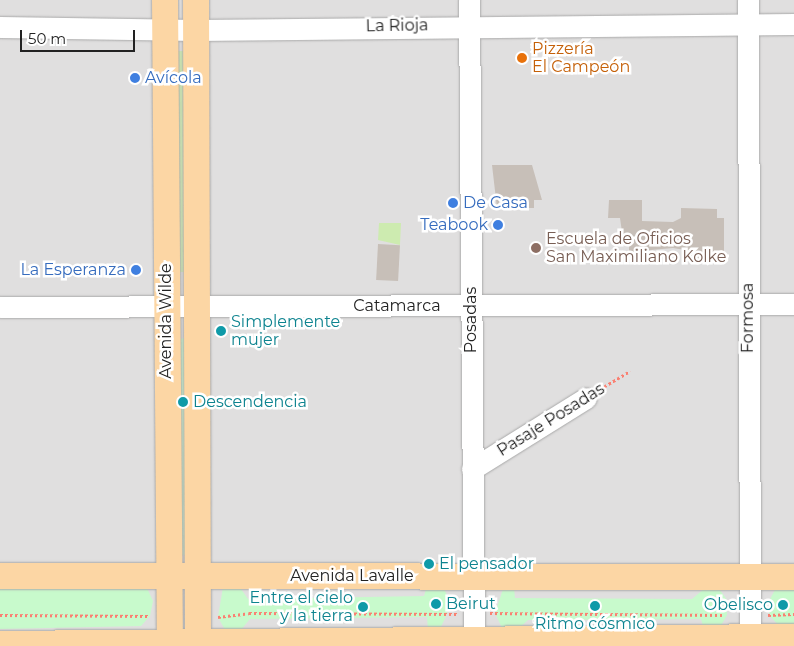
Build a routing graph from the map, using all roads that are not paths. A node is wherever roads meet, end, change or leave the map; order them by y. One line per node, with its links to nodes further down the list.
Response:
1 (165, 0): 9 (main road, Avenida Wilde)
2 (196, 0): 10 (main road, Avenida Wilde)
3 (469, 0): 7 (street, Posadas)
4 (748, 0): 5 (street, Formosa)
5 (748, 24): 6 (street, La Rioja); 7 (street, La Rioja); 12 (street, Formosa)
6 (794, 24)
7 (470, 25): 10 (street, La Rioja); 13 (street, Posadas)
8 (0, 27): 9 (street, La Rioja)
9 (166, 29): 10 (street, La Rioja); 16 (main road, Avenida Wilde)
10 (196, 30): 15 (main road, Avenida Wilde)
11 (794, 304): 12 (street, Catamarca)
12 (748, 305): 13 (street, Catamarca); 22 (street, Formosa)
13 (471, 306): 15 (street, Catamarca); 18 (street, Posadas)
14 (0, 307): 16 (street, Catamarca)
15 (194, 307): 16 (street, Catamarca); 24 (main road, Avenida Wilde)
16 (166, 308): 21 (main road, Avenida Wilde)
17 (586, 398): 18 (street, Pasaje Posadas)
18 (472, 469): 20 (street, Posadas)
19 (0, 576): 21 (main road, Avenida Lavalle)
20 (473, 576): 22 (main road, Avenida Lavalle); 24 (main road, Avenida Lavalle); 29 (street, Posadas)
21 (169, 577): 24 (main road, Avenida Lavalle); 27 (main road, Avenida Wilde)
22 (750, 577): 23 (main road, Avenida Lavalle); 25 (street, Formosa)
23 (794, 577)
24 (200, 578): 26 (main road, Avenida Wilde)
25 (751, 626): 28 (main road); 29 (main road)
26 (199, 635): 27 (main road); 30 (main road)
27 (170, 636): 32 (main road)
28 (794, 637)
29 (474, 640): 30 (main road)
30 (369, 643)
31 (0, 644): 32 (main road)
32 (46, 645)

